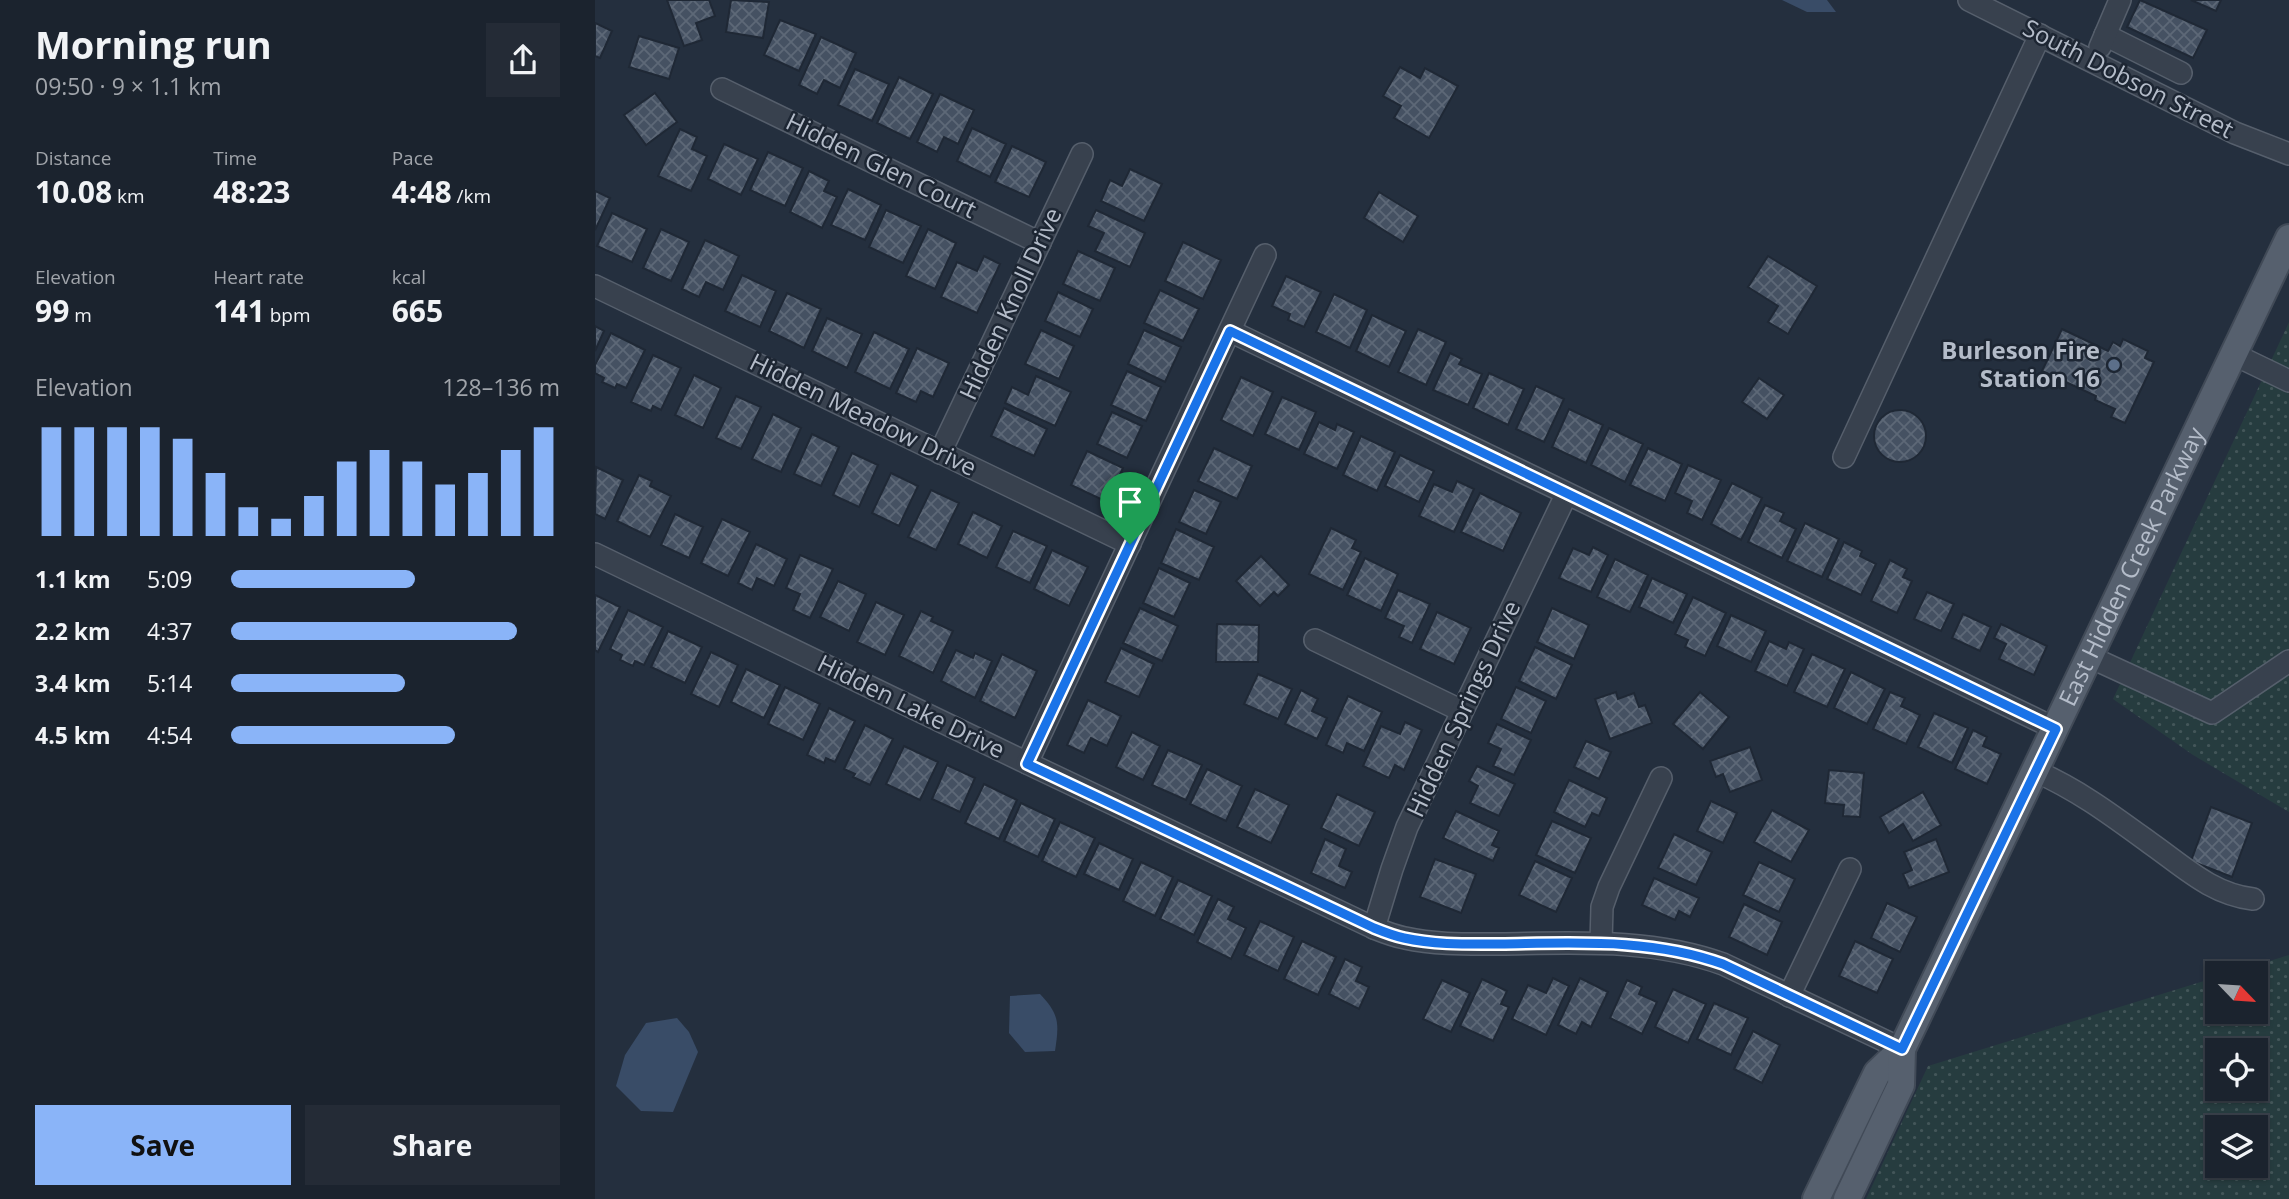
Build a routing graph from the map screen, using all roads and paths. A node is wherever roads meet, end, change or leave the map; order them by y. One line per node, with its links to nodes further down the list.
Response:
1 (1969, 0): 3 (street, South Dobson Street)
2 (2120, 0): 4 (street)
3 (2040, 35): 5 (street, South Dobson Street); 18 (street)
4 (2105, 35): 5 (street); 6 (street)
5 (2094, 62): 9 (street, South Dobson Street)
6 (2181, 73)
7 (722, 89): 11 (street, Hidden Glen Court)
8 (1082, 154): 11 (street, Hidden Knoll Drive)
9 (2289, 154)
10 (2289, 237): 15 (main road, East Hidden Creek Parkway)
11 (1040, 243): 17 (street, Hidden Knoll Drive)
12 (1265, 255): 14 (street)
13 (595, 286): 17 (street, Hidden Meadow Drive)
14 (1230, 331): 19 (street); 20 (street)
15 (2233, 354): 16 (street); 23 (main road, East Hidden Creek Parkway)
16 (2289, 381)
17 (940, 453): 20 (street, Hidden Meadow Drive)
18 (1844, 457)
19 (1566, 495): 25 (street, Hidden Springs Drive); 26 (street)
20 (1130, 544): 27 (street)
21 (595, 554): 27 (street, Hidden Lake Drive)
22 (1315, 640): 25 (street)
23 (2090, 657): 24 (street); 26 (main road, East Hidden Creek Parkway)
24 (2289, 661)
25 (1462, 711): 32 (street, Hidden Springs Drive)
26 (2056, 729): 28 (main road, East Hidden Creek Parkway)
27 (1027, 764): 32 (street, Hidden Lake Drive)
28 (2035, 771): 31 (street); 35 (main road, East Hidden Creek Parkway)
29 (1661, 778): 33 (street)
30 (1850, 869): 34 (street)
31 (2253, 899)
32 (1374, 928): 33 (street, Hidden Lake Drive)
33 (1601, 943): 34 (street, Hidden Lake Drive)
34 (1789, 996): 35 (street, Hidden Lake Drive)
35 (1902, 1049): 36 (main road, East Hidden Creek Parkway); 37 (main road, East Hidden Creek Parkway)
36 (1816, 1199)
37 (1847, 1199)

